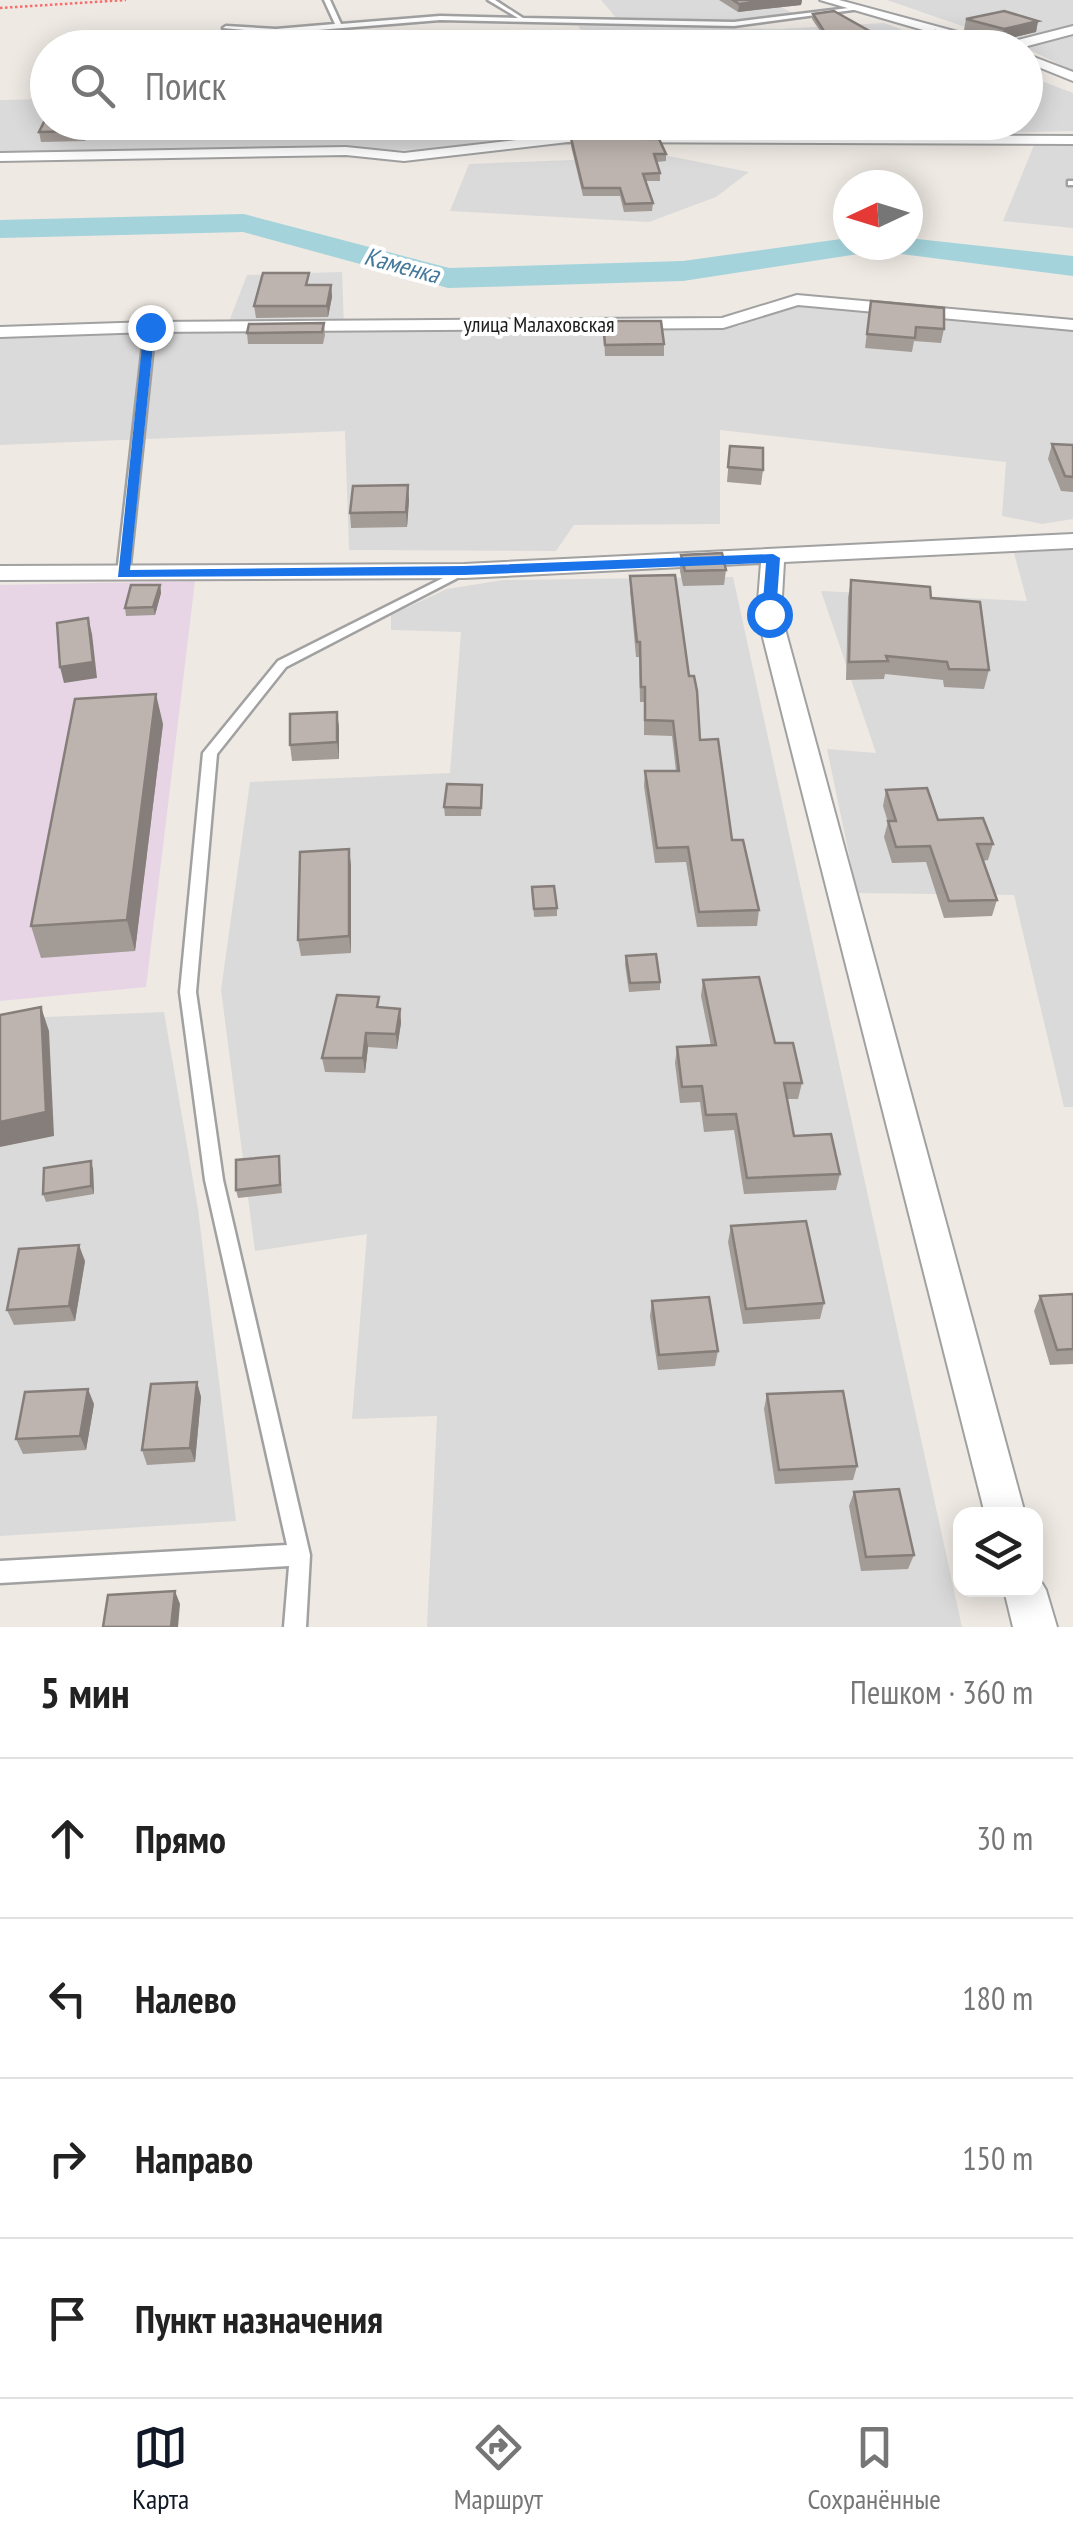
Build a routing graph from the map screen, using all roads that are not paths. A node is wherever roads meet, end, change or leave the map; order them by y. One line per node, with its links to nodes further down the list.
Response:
1 (327, 0): 6 (lane)
2 (491, 0): 5 (lane)
3 (826, 0): 4 (street)
4 (857, 9): 5 (lane); 9 (street)
5 (526, 20): 6 (lane)
6 (339, 26): 8 (lane)
7 (226, 28): 8 (lane)
8 (316, 28)
9 (935, 30)
10 (1073, 30): 11 (street)
11 (1043, 38)
12 (1043, 65): 13 (street)
13 (1073, 77)
14 (551, 140): 17 (street)
15 (1043, 140): 16 (street)
16 (1073, 140)
17 (0, 157)
18 (1073, 325): 19 (street, улица Малаховская)
19 (150, 327): 20 (street, улица Малаховская); 25 (lane)
20 (0, 332)
21 (1073, 541): 22 (street)
22 (773, 558): 23 (street); 26 (street)
23 (464, 570): 25 (street); 27 (lane)
24 (0, 574): 25 (street)
25 (123, 574)
26 (1003, 1507)
27 (300, 1555): 28 (lane); 30 (lane)
28 (0, 1572)
29 (1027, 1597): 31 (street)
30 (295, 1627)
31 (1035, 1627)

